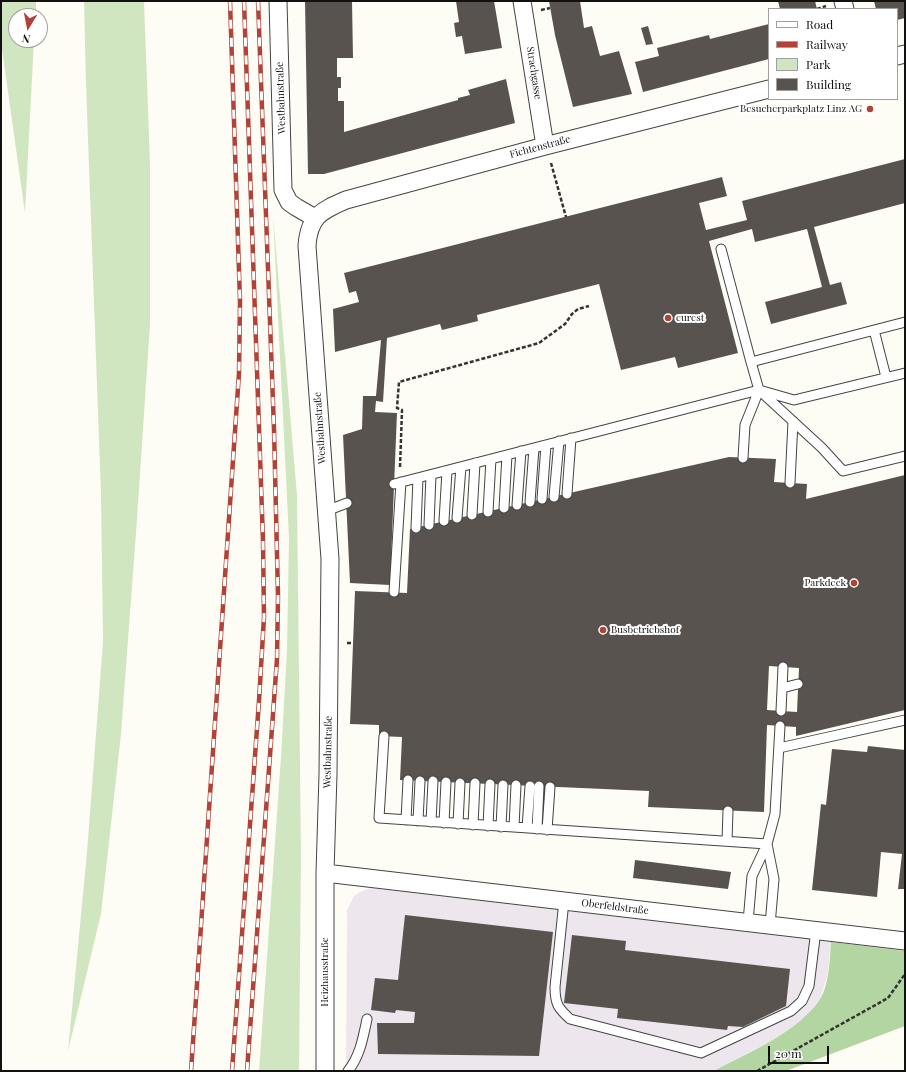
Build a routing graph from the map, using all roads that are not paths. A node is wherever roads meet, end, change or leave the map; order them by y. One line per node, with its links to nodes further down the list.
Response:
1 (278, 1): 5 (street, Westbahnstraße)
2 (522, 1): 4 (street, Strachgasse)
3 (768, 88): 4 (street, Fichtenstraße)
4 (545, 146): 5 (street, Fichtenstraße)
5 (315, 218): 36 (street, Westbahnstraße)
6 (721, 249): 9 (lane)
7 (905, 322): 8 (lane)
8 (874, 330): 9 (lane); 11 (lane)
9 (752, 362): 12 (lane)
10 (905, 373): 11 (lane)
11 (886, 377): 12 (lane)
12 (759, 390): 13 (lane); 14 (lane); 21 (lane)
13 (793, 421): 20 (lane); 28 (lane)
14 (571, 438): 15 (lane); 29 (lane)
15 (559, 442): 16 (lane); 30 (lane)
16 (546, 445): 17 (lane); 31 (lane)
17 (534, 448): 18 (lane); 32 (lane)
18 (521, 451): 19 (lane); 34 (lane)
19 (507, 455): 22 (lane); 35 (lane)
20 (905, 456)
21 (744, 458)
22 (491, 459): 23 (lane); 37 (lane)
23 (476, 463): 24 (lane); 38 (lane)
24 (461, 467): 25 (lane); 39 (lane)
25 (447, 470): 26 (lane); 40 (lane)
26 (431, 475): 27 (lane); 41 (lane)
27 (418, 478): 42 (lane); 43 (lane)
28 (790, 483)
29 (567, 494)
30 (554, 497)
31 (542, 499)
32 (530, 502)
33 (346, 503): 36 (lane)
34 (517, 505)
35 (504, 508)
36 (326, 511): 77 (street, Westbahnstraße)
37 (488, 512)
38 (472, 516)
39 (457, 518)
40 (444, 522)
41 (429, 525)
42 (416, 528)
43 (394, 592)
44 (783, 667): 46 (lane)
45 (798, 684): 46 (lane)
46 (782, 688): 47 (lane)
47 (781, 711)
48 (905, 720): 51 (lane)
49 (780, 726): 51 (lane)
50 (384, 736): 63 (lane)
51 (779, 748): 76 (lane)
52 (408, 780): 63 (lane)
53 (420, 781): 64 (lane)
54 (433, 781): 65 (lane)
55 (446, 782): 66 (lane)
56 (460, 783): 67 (lane)
57 (475, 783): 68 (lane)
58 (490, 784): 69 (lane)
59 (503, 785): 70 (lane)
60 (516, 785): 71 (lane)
61 (550, 787): 74 (lane)
62 (728, 811): 75 (lane)
63 (406, 820): 64 (lane)
64 (418, 821): 65 (lane)
65 (431, 822): 66 (lane)
66 (444, 823): 67 (lane)
67 (458, 824): 68 (lane)
68 (473, 825): 69 (lane)
69 (488, 826): 70 (lane)
70 (501, 827): 71 (lane)
71 (514, 828): 72 (lane)
72 (527, 828): 73 (lane); 73 (lane)
73 (537, 829): 74 (lane)
74 (548, 830): 75 (lane)
75 (727, 842): 76 (lane)
76 (767, 844): 79 (lane); 80 (lane)
77 (325, 873): 78 (street, Oberfeldstraße); 84 (street, Heizhausstraße)
78 (564, 901): 79 (street, Oberfeldstraße); 81 (lane)
79 (748, 922): 80 (street, Oberfeldstraße)
80 (770, 925): 81 (street, Oberfeldstraße)
81 (816, 930): 82 (street, Oberfeldstraße)
82 (905, 941)
83 (367, 1019): 85 (lane)
84 (325, 1071)
85 (348, 1071)

